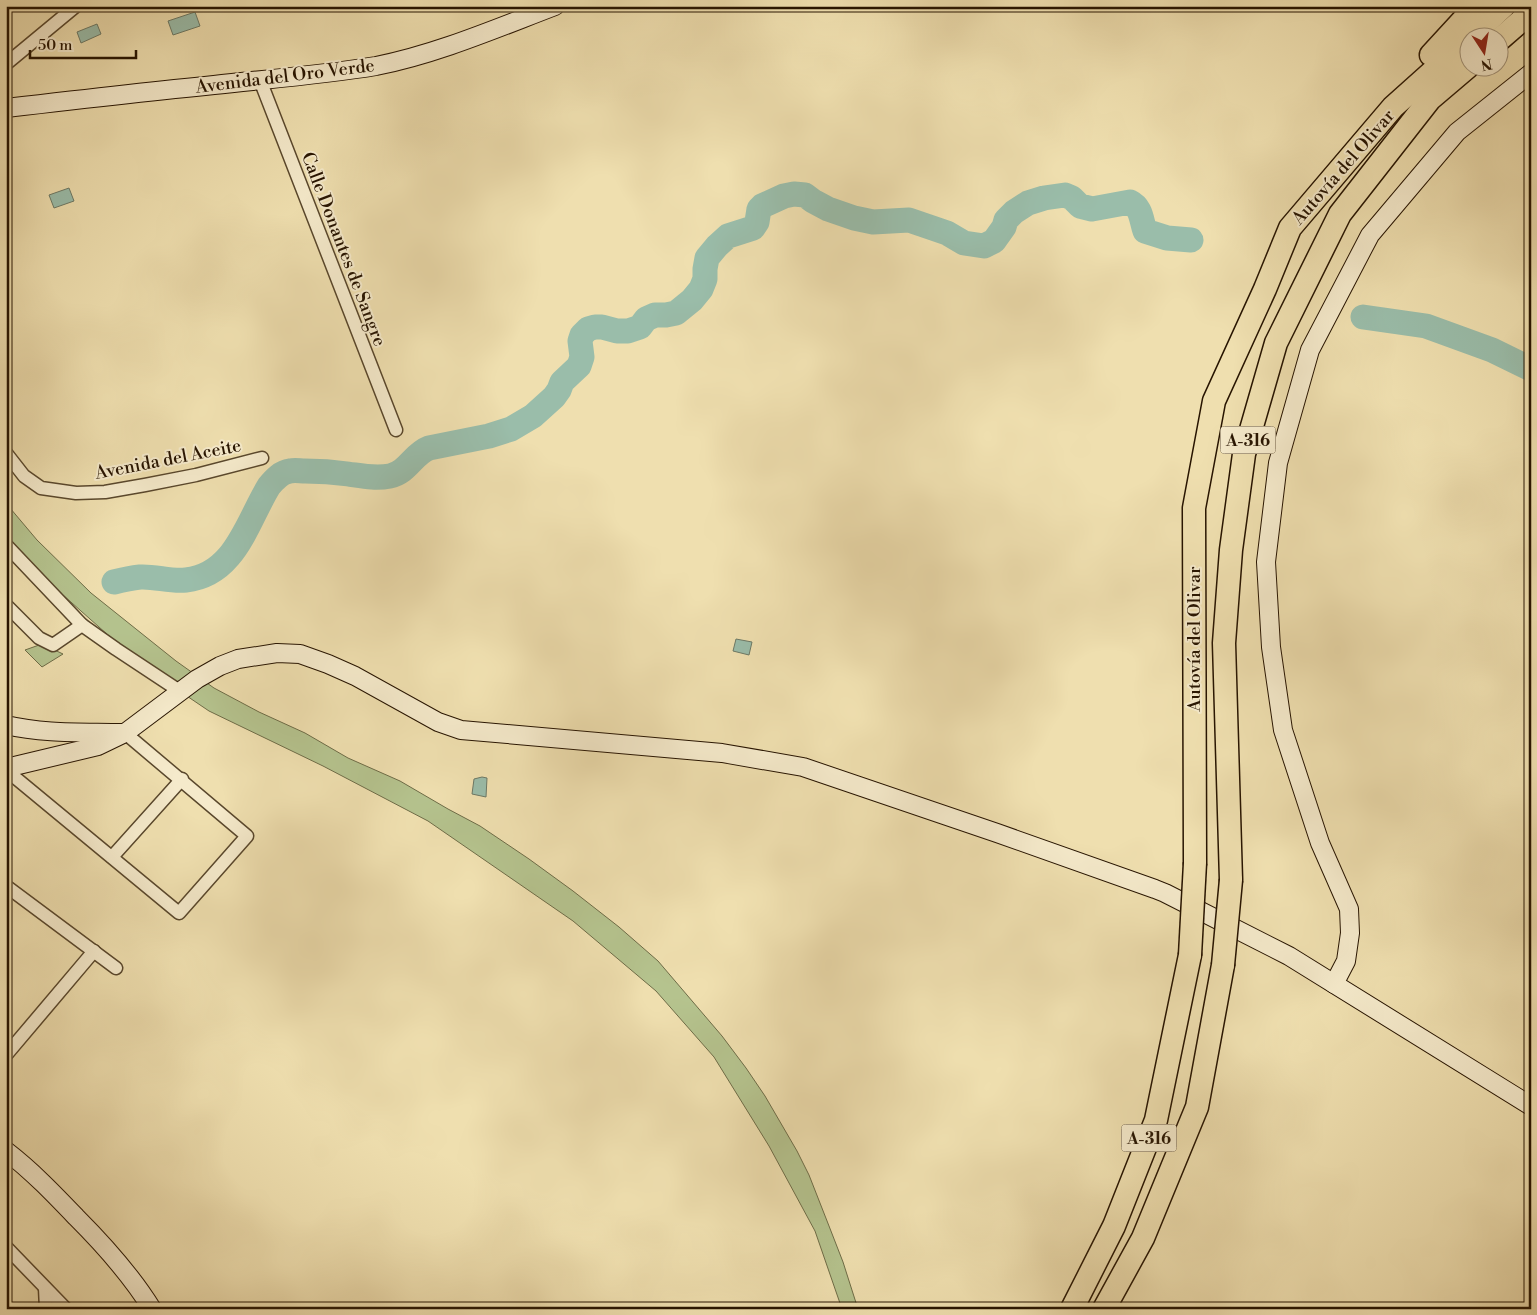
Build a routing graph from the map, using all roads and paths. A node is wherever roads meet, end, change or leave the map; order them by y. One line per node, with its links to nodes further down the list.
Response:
1 (76, 6): 9 (street)
2 (555, 6): 12 (street, Avenida del Oro Verde)
3 (1476, 6): 14 (highway)
4 (1504, 6): 6 (highway, Autovía del Olivar / A-316)
5 (1531, 12): 7 (highway)
6 (1481, 28)
7 (1510, 30)
8 (1460, 47): 14 (highway, Autovía del Olivar / A-316)
9 (6, 64)
10 (1531, 73): 30 (street)
11 (1460, 74): 40 (highway, Autovía del Olivar / A-316, bridge)
12 (260, 80): 13 (street, Avenida del Oro Verde); 15 (street, Calle Donantes de Sangre)
13 (6, 108)
14 (1290, 228): 39 (highway, Autovía del Olivar / A-316, bridge)
15 (396, 430)
16 (6, 453): 17 (street, Avenida del Aceite)
17 (262, 458)
18 (6, 545): 20 (street)
19 (6, 605): 20 (street)
20 (82, 625): 21 (street)
21 (181, 692): 23 (street); 30 (street)
22 (6, 725): 23 (street)
23 (125, 733): 24 (street); 25 (street)
24 (6, 769): 26 (street)
25 (182, 779): 26 (street); 26 (street)
26 (112, 857)
27 (6, 886): 28 (street)
28 (94, 951): 29 (street); 31 (street)
29 (116, 968)
30 (1334, 984): 32 (street)
31 (6, 1054)
32 (1531, 1106)
33 (6, 1151): 38 (street)
34 (6, 1247): 35 (street)
35 (46, 1288): 36 (street); 37 (street)
36 (46, 1309)
37 (66, 1309)
38 (152, 1309)
39 (1072, 1309)
40 (1104, 1309)

